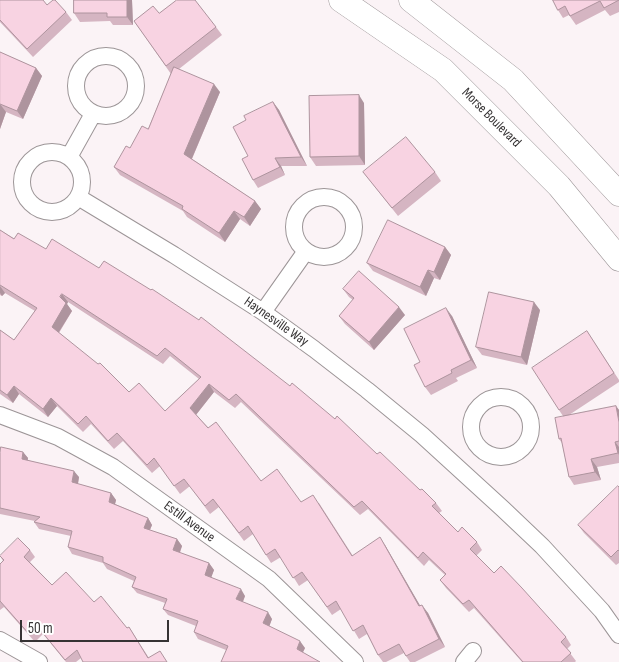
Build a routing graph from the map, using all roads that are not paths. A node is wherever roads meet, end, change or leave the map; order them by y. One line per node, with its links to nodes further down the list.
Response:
1 (341, 0): 8 (main road, Morse Boulevard)
2 (410, 0): 5 (main road)
3 (93, 114): 4 (street)
4 (69, 157): 6 (street); 6 (street)
5 (619, 194)
6 (78, 197): 9 (street, Haynesville Way)
7 (306, 251): 9 (street)
8 (619, 259)
9 (263, 312): 12 (street, Haynesville Way)
10 (0, 415): 16 (street, Estill Avenue)
11 (479, 449): 12 (street)
12 (460, 469): 13 (street, Haynesville Way)
13 (619, 635)
14 (0, 640): 15 (street)
15 (39, 662)
16 (355, 662)

